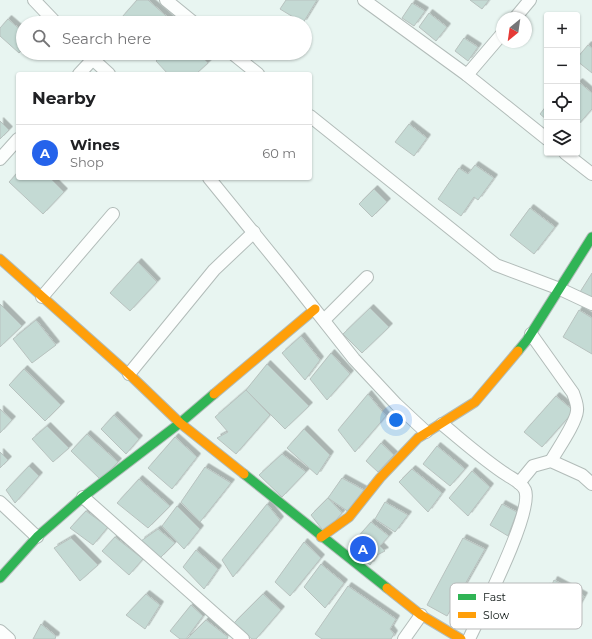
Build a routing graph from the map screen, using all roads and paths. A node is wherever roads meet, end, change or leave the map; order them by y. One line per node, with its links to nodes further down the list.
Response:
1 (34, 0): 6 (street)
2 (166, 0): 7 (street)
3 (364, 0): 15 (street)
4 (530, 0): 5 (street)
5 (520, 12)
6 (49, 16)
7 (185, 16)
8 (496, 41): 15 (street)
9 (87, 60): 12 (street)
10 (93, 60): 13 (street)
11 (241, 60): 14 (street)
12 (80, 72)
13 (107, 72)
14 (256, 72)
15 (467, 76): 17 (street)
16 (312, 118): 28 (street)
17 (544, 137)
18 (16, 141): 20 (street)
19 (569, 156): 21 (street)
20 (0, 159)
21 (592, 174)
22 (211, 180): 24 (street)
23 (113, 214): 29 (street)
24 (254, 232): 31 (street); 34 (street)
25 (592, 237): 28 (street)
26 (0, 259): 29 (street)
27 (367, 277): 32 (street)
28 (560, 289): 30 (street); 33 (street)
29 (42, 297): 34 (street)
30 (592, 304)
31 (315, 309): 32 (street); 35 (street)
32 (324, 320): 37 (street)
33 (531, 334): 36 (street); 38 (street)
34 (129, 374): 35 (street)
35 (180, 423): 41 (street); 43 (street)
36 (442, 424): 37 (street); 39 (street)
37 (426, 432): 43 (street)
38 (551, 461): 39 (street); 40 (street)
39 (519, 483): 46 (street)
40 (592, 484)
41 (84, 497): 44 (street); 51 (street)
42 (0, 502): 44 (street)
43 (320, 537): 47 (street)
44 (37, 538): 45 (street)
45 (0, 578)
46 (497, 583)
47 (421, 615): 52 (street); 53 (street)
48 (474, 629): 54 (street)
49 (0, 631): 50 (street)
50 (9, 639)
51 (243, 639)
52 (404, 639)
53 (461, 639)
54 (469, 639)

